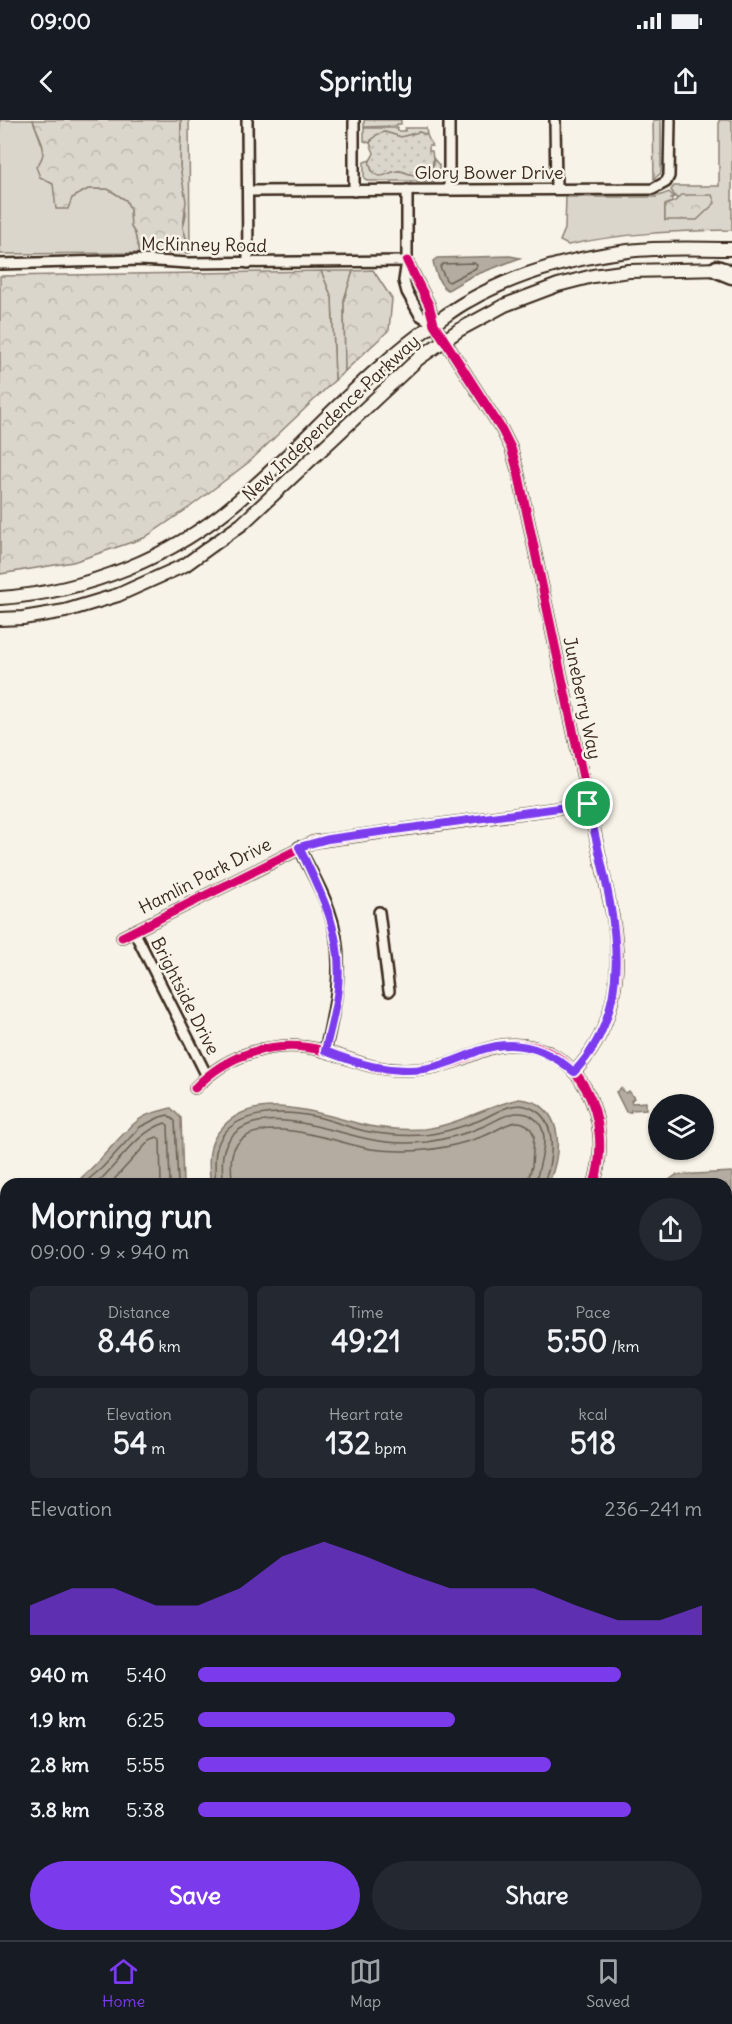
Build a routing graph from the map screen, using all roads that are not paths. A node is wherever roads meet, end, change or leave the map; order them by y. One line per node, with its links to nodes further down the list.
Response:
1 (248, 120): 9 (street)
2 (354, 120): 10 (street)
3 (448, 120): 8 (street)
4 (555, 120): 6 (street)
5 (670, 120): 6 (street, Glory Bower Drive)
6 (556, 189): 8 (street, Glory Bower Drive)
7 (407, 190): 8 (street, Glory Bower Drive); 10 (street, Glory Bower Drive); 12 (street)
8 (449, 190)
9 (248, 191): 10 (street, Glory Bower Drive); 13 (street)
10 (354, 191)
11 (732, 249): 16 (main road, New Independence Parkway)
12 (407, 261): 13 (street, McKinney Road); 16 (street)
13 (248, 263): 14 (street, McKinney Road)
14 (0, 264)
15 (727, 271): 17 (main road, New Independence Parkway)
16 (434, 324): 17 (street, Juneberry Way); 18 (main road, New Independence Parkway)
17 (444, 339): 19 (main road, New Independence Parkway); 20 (street, Juneberry Way)
18 (0, 598)
19 (0, 619)
20 (588, 804): 21 (street, Hamlin Park Drive); 27 (street, Juneberry Way)
21 (299, 847): 23 (street, Hamlin Park Drive); 26 (street)
22 (379, 912): 25 (street)
23 (134, 932): 24 (street, Hamlin Park Drive); 28 (street, Brightside Drive)
24 (122, 937)
25 (389, 991)
26 (325, 1051): 27 (street); 28 (street)
27 (574, 1072): 30 (street)
28 (207, 1076): 29 (street)
29 (195, 1088)
30 (596, 1178)

